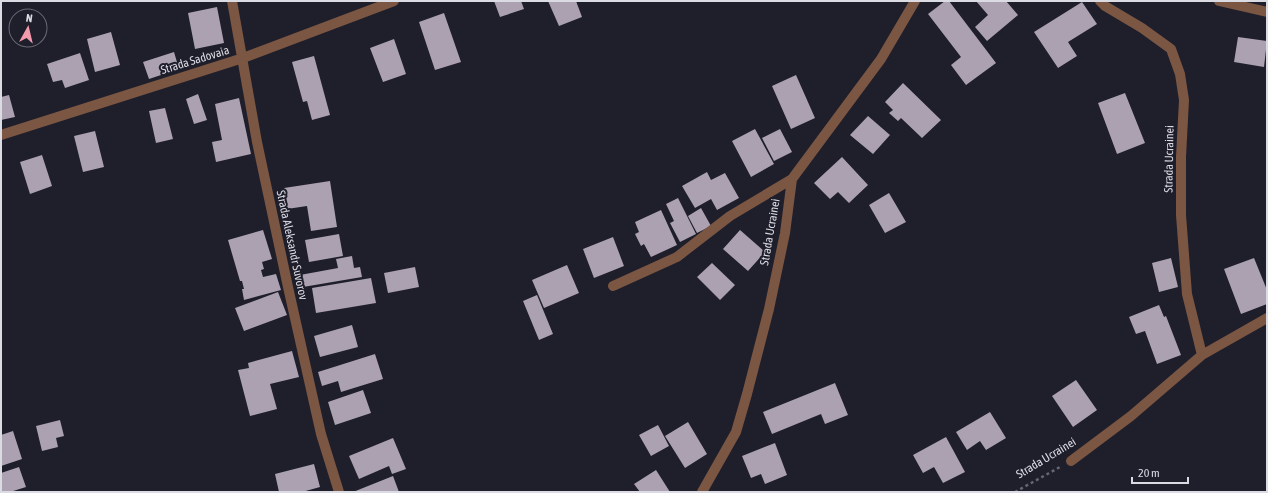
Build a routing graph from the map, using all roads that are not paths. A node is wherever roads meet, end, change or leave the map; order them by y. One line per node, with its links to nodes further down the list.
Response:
1 (232, 1): 7 (street, Strada Aleksandr Suvorov)
2 (394, 1): 7 (street, Strada Sadovaia)
3 (915, 1): 9 (street, Strada Ucrainei)
4 (1100, 1): 12 (street, Strada Ucrainei)
5 (1219, 1): 6 (street)
6 (1267, 12)
7 (243, 58): 8 (street, Strada Sadovaia); 14 (street, Strada Aleksandr Suvorov)
8 (1, 135)
9 (792, 179): 10 (street); 15 (street, Strada Ucrainei)
10 (612, 286)
11 (1267, 318): 12 (street, Strada Ucrainei)
12 (1202, 355): 13 (street, Strada Ucrainei)
13 (1071, 461)
14 (340, 492)
15 (702, 492)

